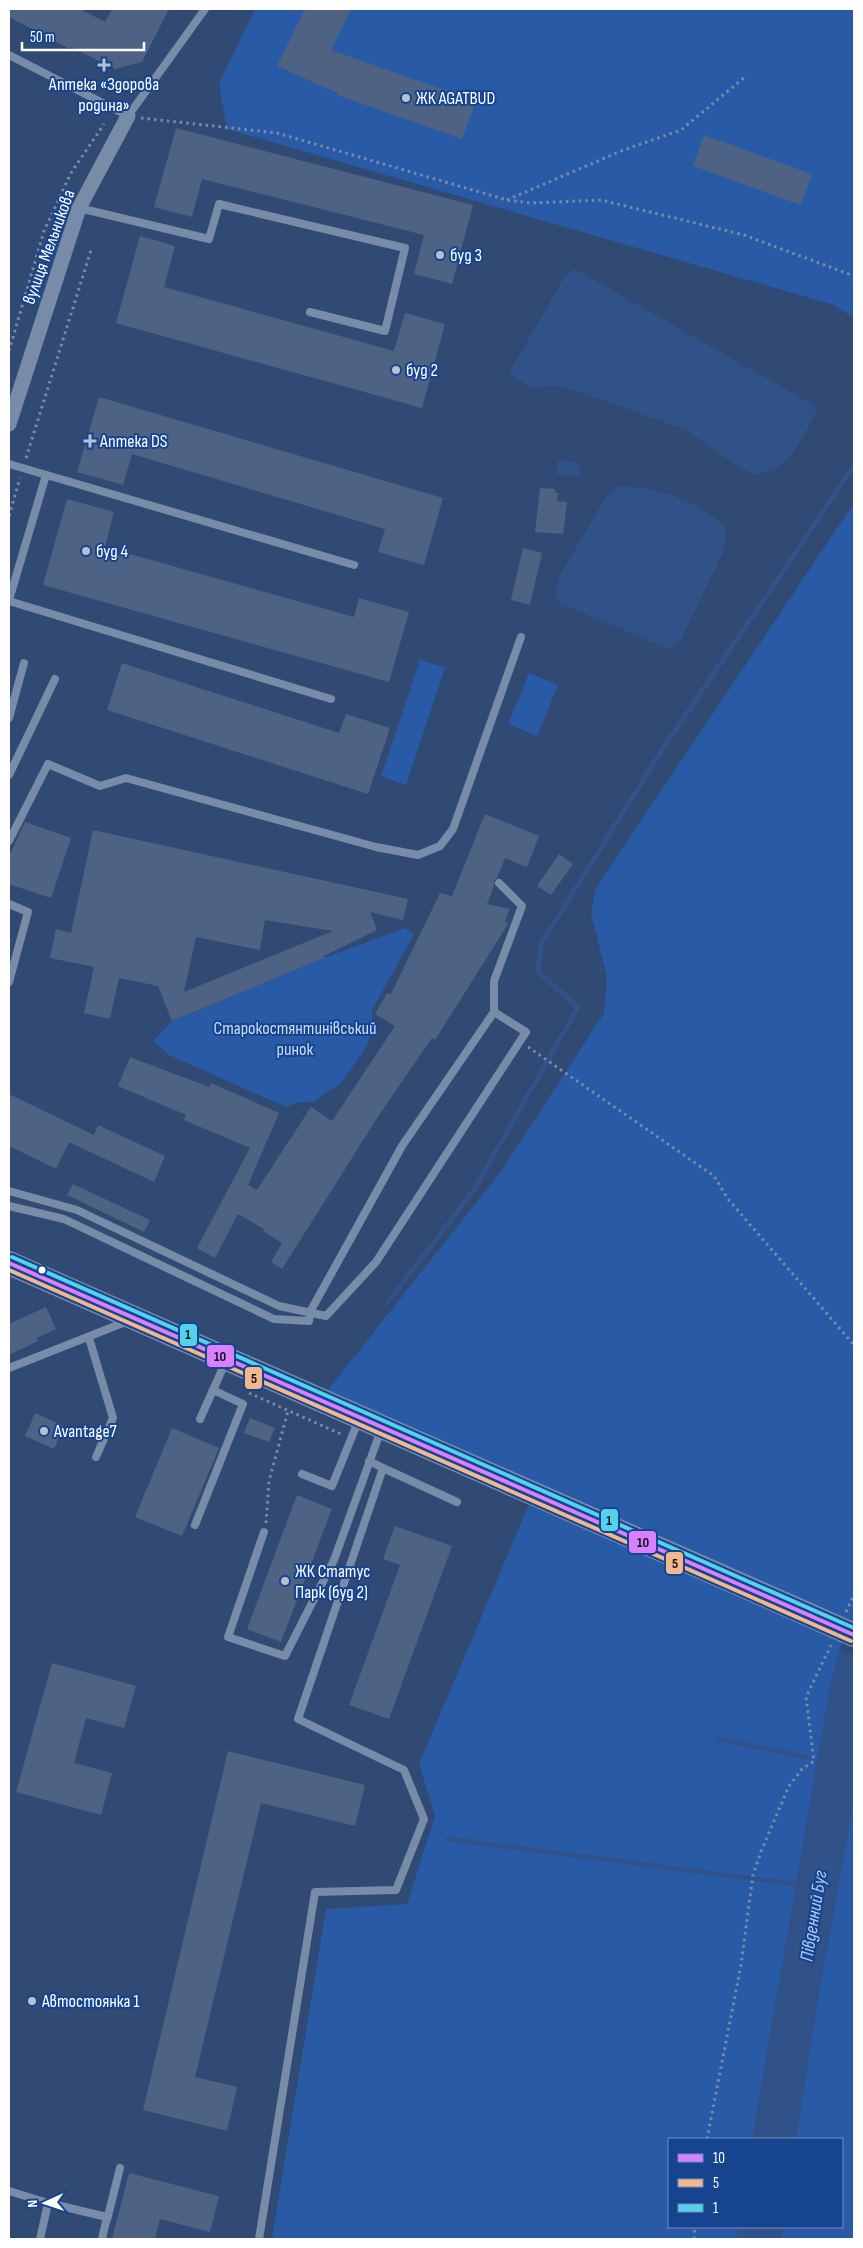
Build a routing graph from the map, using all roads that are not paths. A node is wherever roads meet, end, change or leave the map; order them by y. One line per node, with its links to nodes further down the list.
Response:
1 (205, 9): 3 (lane)
2 (9, 54): 3 (lane)
3 (128, 116): 4 (street, вулиця Мельникова)
4 (79, 208): 5 (lane); 6 (street, вулиця Мельникова)
5 (310, 312)
6 (9, 424)
7 (9, 464): 8 (lane)
8 (46, 475): 9 (lane); 10 (lane)
9 (354, 565)
10 (9, 601): 14 (lane)
11 (521, 637): 17 (lane)
12 (24, 663): 15 (lane)
13 (55, 679): 16 (lane)
14 (330, 699)
15 (9, 718)
16 (9, 775)
17 (9, 841)
18 (499, 883): 21 (lane)
19 (9, 904): 20 (lane)
20 (9, 982)
21 (494, 1012): 25 (lane); 25 (lane)
22 (9, 1191): 25 (lane)
23 (9, 1206): 25 (lane)
24 (9, 1263): 26 (main road)
25 (310, 1312)
26 (135, 1318): 27 (lane); 29 (main road)
27 (89, 1338): 28 (lane); 34 (lane)
28 (9, 1368)
29 (222, 1369): 30 (lane); 32 (main road)
30 (213, 1390): 31 (lane); 39 (lane)
31 (200, 1419)
32 (356, 1428): 33 (main road); 37 (lane)
33 (382, 1428): 35 (lane); 41 (main road, bridge)
34 (96, 1457)
35 (369, 1461): 36 (lane); 40 (lane)
36 (383, 1468): 38 (lane); 47 (lane)
37 (302, 1474)
38 (457, 1502)
39 (195, 1526)
40 (264, 1532)
41 (844, 1630)
42 (120, 2168): 46 (lane)
43 (9, 2191): 44 (lane)
44 (48, 2203): 45 (lane); 46 (lane)
45 (40, 2239)
46 (102, 2239)
47 (259, 2239)

